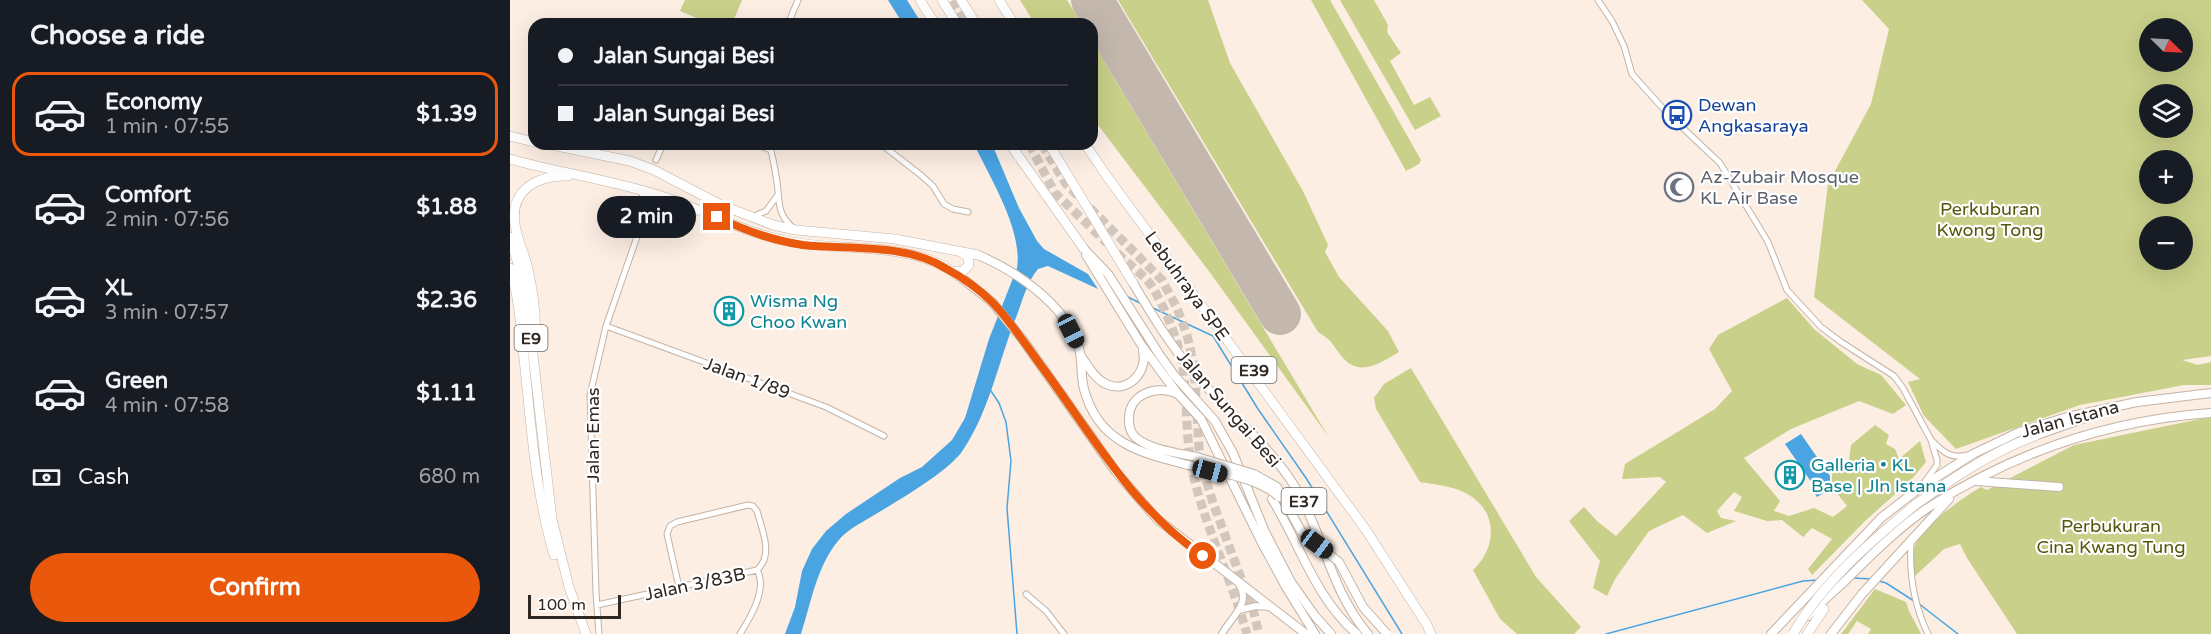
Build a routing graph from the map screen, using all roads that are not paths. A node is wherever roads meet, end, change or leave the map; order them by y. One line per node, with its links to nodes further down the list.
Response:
1 (798, 0): 8 (street)
2 (920, 0): 9 (highway)
3 (942, 0): 10 (highway)
4 (961, 0): 11 (highway)
5 (994, 0): 12 (highway)
6 (999, 0): 13 (highway)
7 (1598, 0): 52 (street)
8 (790, 18)
9 (931, 18)
10 (953, 18)
11 (972, 18)
12 (1005, 18)
13 (1010, 18)
14 (510, 134): 15 (highway)
15 (528, 140)
16 (595, 150): 32 (highway)
17 (660, 150): 25 (street)
18 (771, 150): 28 (street)
19 (889, 150): 31 (street)
20 (1014, 150): 35 (highway)
21 (1053, 150): 41 (highway, E37)
22 (1090, 150): 84 (highway, Lebuhraya SPE / E39)
23 (1095, 150): 85 (highway, Lebuhraya SPE / E39)
24 (510, 159): 26 (highway)
25 (656, 160)
26 (592, 178): 27 (highway); 45 (highway)
27 (640, 189): 29 (highway); 30 (street)
28 (777, 196): 32 (street); 33 (street)
29 (664, 197): 30 (street); 39 (highway)
30 (647, 208): 42 (street, Jalan Emas)
31 (968, 212)
32 (750, 217): 33 (highway)
33 (796, 230): 36 (highway)
34 (510, 237): 45 (highway, E9)
35 (1084, 249): 43 (main road); 80 (main road)
36 (958, 250): 37 (highway); 39 (highway)
37 (978, 255): 44 (main road)
38 (510, 268): 72 (highway, E9)
39 (950, 270): 40 (highway)
40 (963, 279): 64 (main road)
41 (1133, 283): 82 (main road, Jalan Sungai Besi / E37)
42 (606, 326): 51 (street, Jalan 1/89); 68 (street, Jalan Emas)
43 (1142, 346): 44 (main road); 46 (main road)
44 (1081, 355): 54 (main road, bridge)
45 (533, 368): 73 (highway, E9)
46 (1177, 393): 59 (main road, bridge); 79 (main road)
47 (2211, 393): 48 (main road, Jalan Istana)
48 (2137, 402): 50 (main road); 53 (main road, Jalan Istana)
49 (2211, 413): 55 (main road, Jalan Istana)
50 (2037, 435): 87 (highway, bridge)
51 (884, 436)
52 (1931, 440): 53 (street); 56 (street)
53 (1973, 454): 56 (main road, Jalan Istana)
54 (1231, 477): 59 (main road, bridge); 81 (main road, bridge)
55 (1975, 482): 57 (main road); 58 (main road, Jalan Istana)
56 (1921, 487): 86 (main road, Jalan Istana)
57 (2059, 487)
58 (1953, 494): 60 (main road); 65 (main road, Jalan Istana)
59 (1285, 504): 83 (main road, bridge)
60 (1911, 540): 61 (main road); 62 (street)
61 (1896, 557): 62 (street); 89 (main road)
62 (1910, 564): 90 (street)
63 (757, 570): 66 (street, Jalan 3/83B); 66 (street); 75 (street)
64 (1237, 581): 69 (main road); 71 (street)
65 (1842, 583): 70 (main road); 87 (main road)
66 (679, 587): 68 (street, Jalan 3/83B)
67 (1026, 594): 76 (street)
68 (597, 605): 74 (street, Jalan Emas)
69 (1274, 609): 71 (street); 78 (main road)
70 (1824, 609): 88 (highway)
71 (1239, 610): 77 (street)
72 (580, 634)
73 (586, 634)
74 (599, 634)
75 (740, 634)
76 (1064, 634)
77 (1222, 634)
78 (1306, 634)
79 (1315, 634)
80 (1331, 634)
81 (1357, 634)
82 (1368, 634)
83 (1387, 634)
84 (1431, 634)
85 (1437, 634)
86 (1772, 634)
87 (1792, 634)
88 (1807, 634)
89 (1831, 634)
90 (1928, 634)

